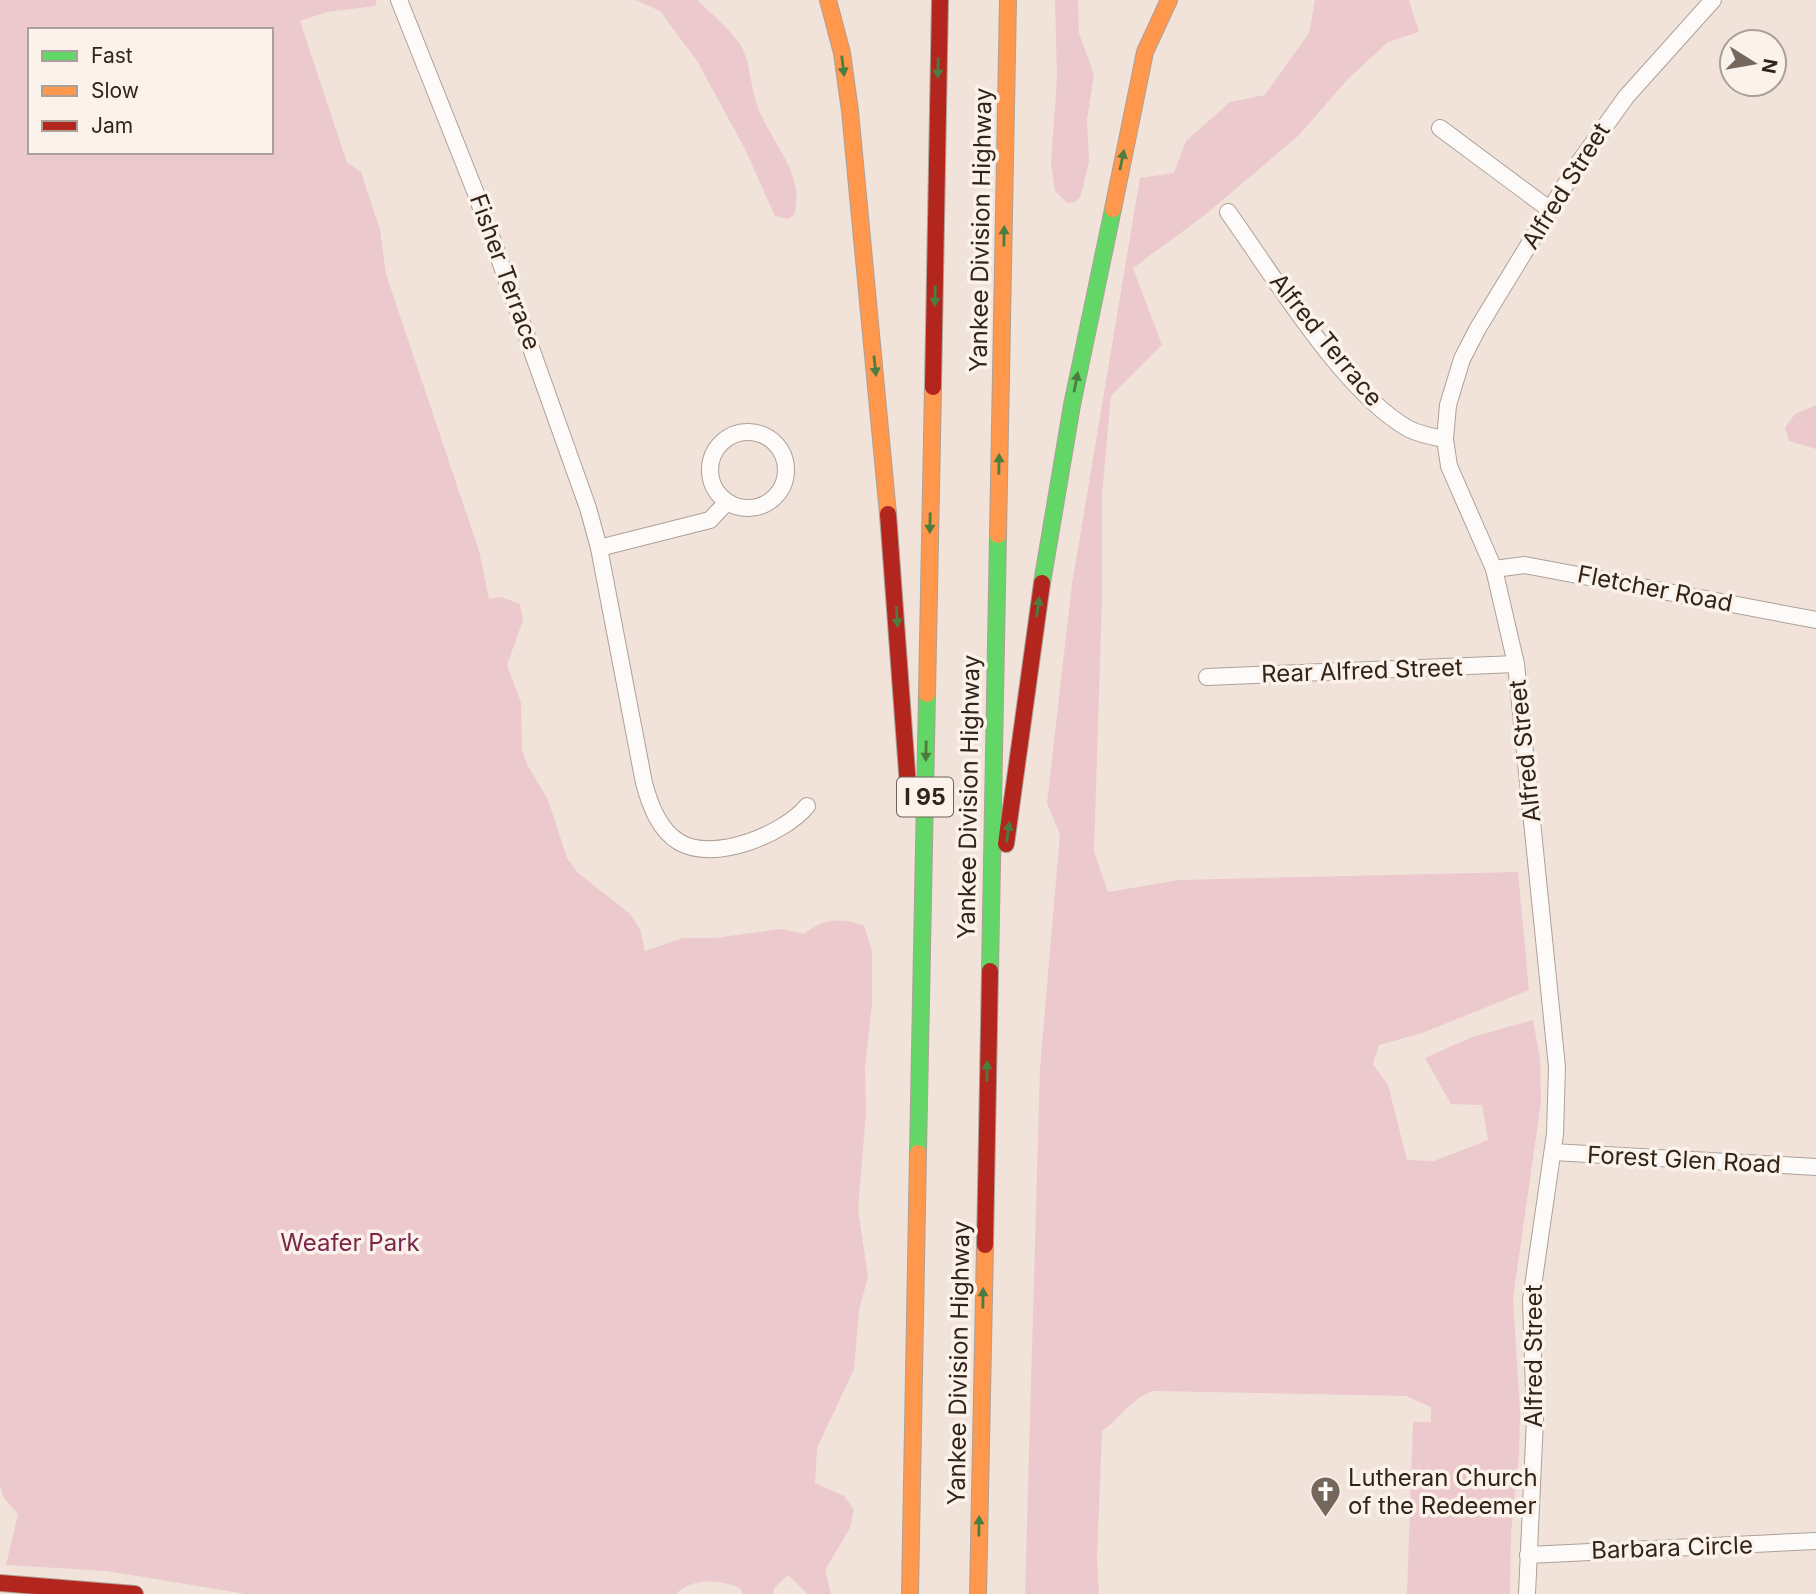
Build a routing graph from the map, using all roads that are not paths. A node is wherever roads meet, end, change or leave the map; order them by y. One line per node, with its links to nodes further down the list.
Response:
1 (399, 0): 12 (street, Fisher Terrace)
2 (828, 0): 19 (main road, one-way to 19)
3 (940, 0): 19 (main road, Yankee Division Highway / I 95, one-way to 19)
4 (1008, 0): 18 (main road, Yankee Division Highway, one-way to 4)
5 (1169, 0): 18 (main road, one-way to 5)
6 (1713, 0): 8 (street, Alfred Street)
7 (1440, 128): 8 (street)
8 (1549, 209): 10 (street, Alfred Street)
9 (1228, 212): 10 (street, Alfred Terrace)
10 (1446, 439): 13 (street, Alfred Street)
11 (727, 502): 11 (street); 12 (street)
12 (599, 548): 17 (street, Fisher Terrace)
13 (1493, 569): 14 (street, Fletcher Road); 15 (street, Alfred Street)
14 (1816, 620)
15 (1516, 664): 16 (street, Rear Alfred Street); 20 (street, Alfred Street)
16 (1207, 677)
17 (807, 806)
18 (989, 973): 27 (main road, Yankee Division Highway, one-way to 18)
19 (921, 990): 26 (main road, Yankee Division Highway / I 95)
20 (1553, 1152): 21 (street, Forest Glen Road); 23 (street, Alfred Street)
21 (1816, 1167)
22 (1816, 1541): 23 (street, Barbara Circle)
23 (1528, 1555): 28 (street, Alfred Street)
24 (0, 1583): 25 (main road)
25 (135, 1594)
26 (910, 1594)
27 (978, 1594)
28 (1527, 1594)

